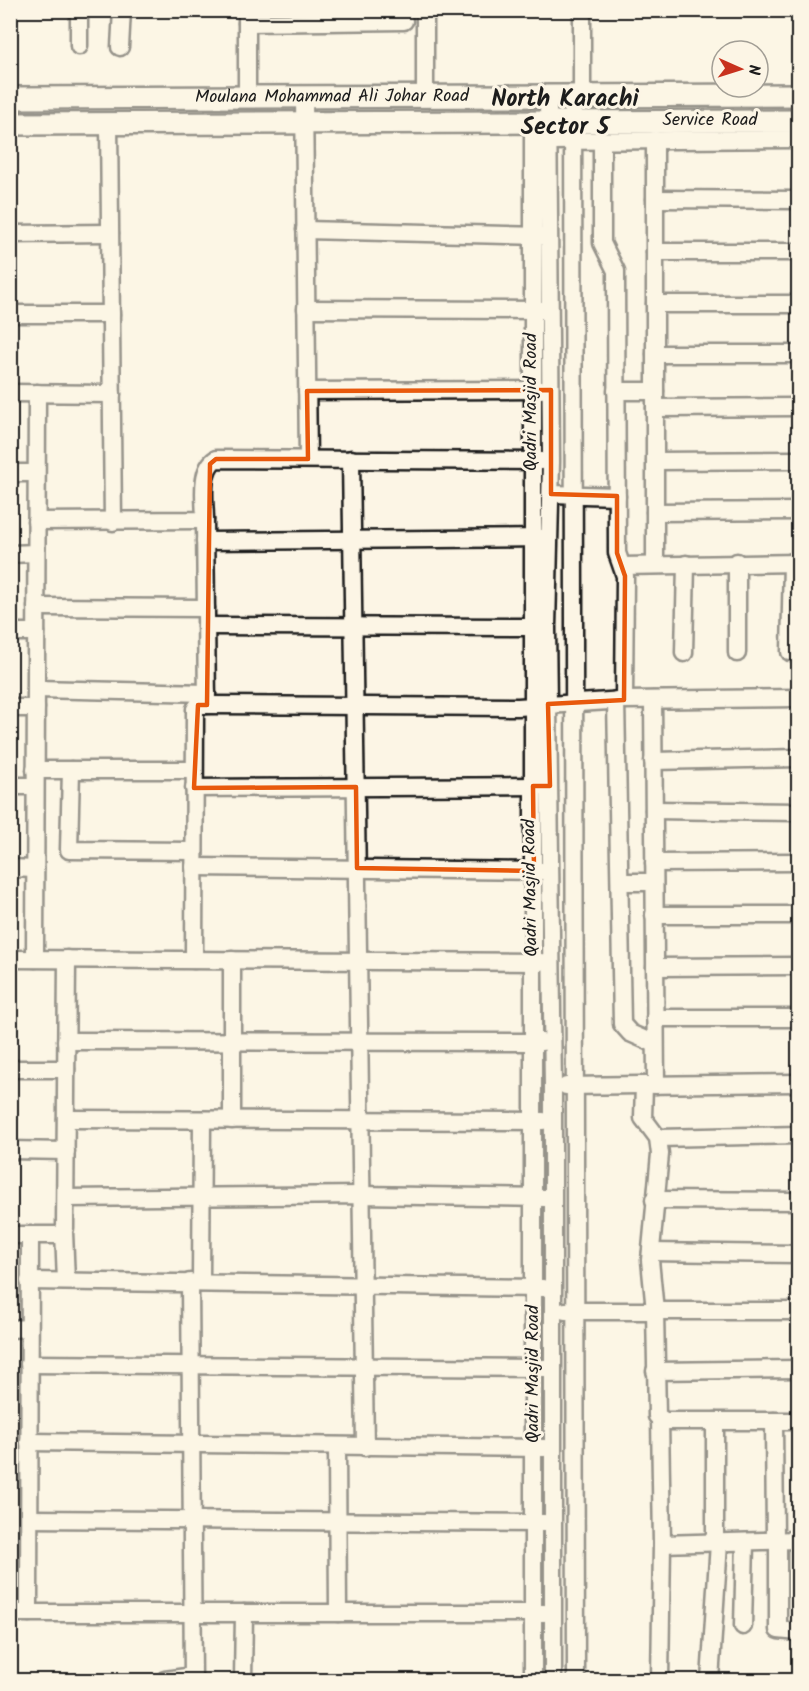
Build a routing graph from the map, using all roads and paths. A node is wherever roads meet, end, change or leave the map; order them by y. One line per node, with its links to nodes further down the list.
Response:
1 (79, 10): 7 (street)
2 (122, 10): 8 (street)
3 (425, 10): 14 (street)
4 (582, 10): 11 (street)
5 (247, 17): 6 (street); 12 (street)
6 (404, 21)
7 (79, 46)
8 (120, 47)
9 (549, 95): 11 (main road, Moulana Mohammad Ali Johar Road); 14 (main road, Moulana Mohammad Ali Johar Road); 20 (street, Qadri Masjid Road)
10 (798, 95): 11 (main road, Moulana Mohammad Ali Johar Road)
11 (577, 96): 21 (street)
12 (247, 97): 13 (main road, Moulana Mohammad Ali Johar Road); 15 (main road, Moulana Mohammad Ali Johar Road)
13 (304, 97): 14 (main road, Moulana Mohammad Ali Johar Road); 17 (street)
14 (425, 97)
15 (10, 98)
16 (798, 121): 21 (main road, Moulana Mohammad Ali Johar Road)
17 (304, 123): 19 (main road, Moulana Mohammad Ali Johar Road); 20 (main road, Moulana Mohammad Ali Johar Road); 27 (street)
18 (10, 124): 19 (main road, Moulana Mohammad Ali Johar Road)
19 (109, 124): 28 (street)
20 (544, 128): 21 (main road, Moulana Mohammad Ali Johar Road); 30 (street); 31 (street, Qadri Masjid Road)
21 (574, 131): 23 (street, Service Road); 61 (street)
22 (798, 139): 24 (street, Service Road)
23 (602, 140): 24 (street, Service Road); 45 (street)
24 (655, 140): 25 (street)
25 (655, 199): 26 (street); 32 (street)
26 (798, 200)
27 (305, 230): 30 (street); 36 (street)
28 (110, 233): 29 (street); 39 (street)
29 (10, 234)
30 (531, 235): 31 (street); 37 (street)
31 (549, 237): 37 (street, Qadri Masjid Road)
32 (655, 252): 33 (street); 34 (street)
33 (798, 252)
34 (655, 304): 35 (street); 40 (street)
35 (798, 304)
36 (306, 309): 37 (street); 44 (street)
37 (542, 310): 42 (street); 43 (street, Qadri Masjid Road)
38 (10, 314): 39 (street)
39 (111, 314): 49 (street)
40 (655, 354): 41 (street); 46 (street)
41 (798, 354)
42 (532, 390): 43 (street); 44 (street); 55 (street)
43 (551, 390): 56 (street, Qadri Masjid Road)
44 (307, 391): 52 (street)
45 (616, 391): 46 (street); 62 (street)
46 (655, 391): 51 (street)
47 (10, 393): 48 (street)
48 (37, 393): 49 (street); 59 (street)
49 (112, 394): 67 (street)
50 (798, 407): 51 (street)
51 (655, 408): 57 (street)
52 (308, 459): 53 (street); 65 (street)
53 (351, 459): 55 (street); 70 (street)
54 (798, 460): 57 (street)
55 (533, 461): 56 (street); 69 (street)
56 (551, 461): 60 (street, Qadri Masjid Road)
57 (655, 461): 64 (street)
58 (10, 473): 59 (street)
59 (36, 473): 66 (street)
60 (551, 494): 61 (street); 68 (street, Qadri Masjid Road)
61 (574, 494): 62 (street); 94 (street)
62 (617, 496): 78 (street)
63 (798, 511): 64 (street)
64 (655, 513): 77 (street)
65 (205, 520): 67 (street); 71 (street)
66 (36, 521): 67 (street); 72 (street)
67 (114, 522)
68 (551, 537): 69 (street); 83 (street, Qadri Masjid Road)
69 (533, 538): 70 (street); 83 (street)
70 (352, 539): 71 (street); 82 (street)
71 (205, 541): 80 (street)
72 (36, 553): 73 (street); 79 (street)
73 (10, 554)
74 (737, 562): 75 (street); 76 (street); 88 (street)
75 (795, 562): 86 (street)
76 (686, 564): 77 (street); 87 (street)
77 (655, 565): 78 (street)
78 (622, 566): 92 (street)
79 (36, 607): 80 (street); 85 (street)
80 (206, 608): 81 (street)
81 (206, 626): 82 (street); 91 (street)
82 (353, 627): 83 (street); 96 (street)
83 (539, 627): 95 (street, Qadri Masjid Road)
84 (10, 632): 85 (street)
85 (36, 632): 89 (street)
86 (790, 652)
87 (684, 653)
88 (737, 653)
89 (36, 689): 91 (street); 98 (street)
90 (798, 698): 93 (street)
91 (207, 699): 96 (street); 102 (street)
92 (620, 700): 93 (street); 94 (street); 117 (street)
93 (653, 700): 100 (street)
94 (575, 703): 95 (street); 143 (street)
95 (540, 705): 96 (street); 105 (street, Qadri Masjid Road)
96 (355, 707): 106 (street)
97 (10, 708): 98 (street)
98 (36, 708): 103 (street)
99 (798, 758): 100 (street)
100 (653, 761): 108 (street)
101 (71, 770): 102 (street); 103 (street); 110 (street)
102 (194, 770): 107 (street)
103 (35, 778): 104 (street); 115 (street)
104 (10, 786)
105 (541, 786): 106 (street); 116 (street, Qadri Masjid Road)
106 (356, 787): 107 (street); 114 (street)
107 (194, 788): 110 (street)
108 (654, 810): 109 (street); 112 (street)
109 (798, 812)
110 (194, 859): 114 (street); 124 (street)
111 (798, 862): 112 (street)
112 (654, 863): 118 (street)
113 (10, 868): 115 (street)
114 (357, 868): 116 (street); 126 (street)
115 (35, 869): 122 (street)
116 (542, 871): 127 (street); 128 (street, Qadri Masjid Road)
117 (620, 882): 118 (street); 138 (street)
118 (654, 882): 119 (street)
119 (654, 915): 120 (street); 130 (street)
120 (798, 915)
121 (10, 959): 122 (street)
122 (35, 959): 123 (street)
123 (67, 959): 124 (street); 133 (street)
124 (194, 960): 125 (street)
125 (232, 960): 126 (street); 134 (street)
126 (358, 961): 127 (street); 135 (street)
127 (532, 962): 128 (street); 136 (street)
128 (552, 963): 137 (street, Qadri Masjid Road)
129 (798, 966): 130 (street)
130 (655, 967): 131 (street)
131 (655, 1018): 132 (street); 138 (street)
132 (798, 1018)
133 (66, 1041): 134 (street); 140 (street)
134 (231, 1042): 135 (street); 147 (street)
135 (359, 1042): 136 (street); 148 (street)
136 (533, 1042): 137 (street); 149 (street)
137 (551, 1042): 144 (street, Qadri Masjid Road)
138 (655, 1044): 142 (street)
139 (10, 1069): 140 (street)
140 (66, 1069): 145 (street)
141 (798, 1083): 142 (street)
142 (650, 1085): 143 (street); 152 (street)
143 (575, 1086): 144 (street); 174 (street)
144 (553, 1087): 150 (street, Qadri Masjid Road)
145 (66, 1119): 146 (street); 154 (street)
146 (202, 1120): 147 (street); 156 (street)
147 (232, 1120): 148 (street)
148 (361, 1121): 149 (street); 155 (street)
149 (534, 1121): 150 (street); 158 (street)
150 (553, 1121): 159 (street, Qadri Masjid Road)
151 (798, 1136): 152 (street)
152 (658, 1138): 160 (street)
153 (10, 1150): 154 (street)
154 (66, 1150): 157 (street)
155 (361, 1195): 156 (street); 158 (street); 170 (street)
156 (201, 1197): 157 (street); 169 (street)
157 (66, 1198): 162 (street)
158 (535, 1198): 159 (street); 171 (street)
159 (552, 1198): 172 (street, Qadri Masjid Road)
160 (654, 1200): 161 (street); 165 (street)
161 (798, 1201)
162 (64, 1232): 164 (street); 168 (street)
163 (10, 1235): 164 (street)
164 (30, 1236): 167 (street)
165 (651, 1252): 166 (street); 175 (street)
166 (798, 1254)
167 (29, 1281): 168 (street); 177 (street)
168 (66, 1281): 169 (street)
169 (195, 1282): 170 (street); 180 (street)
170 (363, 1284): 171 (street); 181 (street)
171 (534, 1287): 172 (street); 182 (street)
172 (553, 1288): 173 (street, Qadri Masjid Road)
173 (553, 1311): 174 (street); 183 (street, Qadri Masjid Road)
174 (575, 1311): 175 (street); 213 (street)
175 (655, 1311): 176 (street); 185 (street)
176 (798, 1311)
177 (29, 1328): 178 (street); 179 (street)
178 (10, 1329)
179 (29, 1364): 180 (street); 190 (street)
180 (190, 1365): 181 (street); 191 (street)
181 (364, 1365): 182 (street); 193 (street)
182 (534, 1368): 183 (street); 194 (street)
183 (552, 1369): 195 (street, Qadri Masjid Road)
184 (798, 1369): 185 (street)
185 (655, 1371): 186 (street)
186 (660, 1419): 187 (street); 205 (street)
187 (714, 1421): 188 (street); 203 (street)
188 (774, 1421): 189 (street); 201 (street)
189 (798, 1421)
190 (29, 1442): 191 (street); 196 (street)
191 (190, 1444): 192 (street); 197 (street)
192 (337, 1446): 193 (street); 198 (street)
193 (365, 1446): 194 (street)
194 (533, 1448): 195 (street); 199 (street)
195 (552, 1448): 200 (street, Qadri Masjid Road)
196 (30, 1520): 197 (street); 207 (street)
197 (191, 1520): 198 (street); 208 (street)
198 (337, 1522): 199 (street); 210 (street)
199 (533, 1523): 200 (street); 211 (street)
200 (554, 1523): 212 (street, Qadri Masjid Road)
201 (776, 1540): 202 (street); 204 (street); 215 (street)
202 (798, 1540)
203 (717, 1542): 204 (street); 205 (street); 223 (street)
204 (745, 1542): 214 (street)
205 (662, 1544): 222 (street)
206 (10, 1613): 207 (street)
207 (28, 1613): 208 (street)
208 (191, 1613): 209 (street); 216 (street)
209 (244, 1613): 210 (street); 218 (street)
210 (338, 1613): 211 (street)
211 (533, 1613): 212 (street); 219 (street)
212 (554, 1613): 213 (street); 220 (street, Qadri Masjid Road)
213 (576, 1613): 221 (street)
214 (743, 1626)
215 (798, 1632)
216 (193, 1678): 217 (street)
217 (165, 1680)
218 (243, 1680)
219 (533, 1680)
220 (553, 1680)
221 (576, 1680)
222 (660, 1680)
223 (710, 1680)

